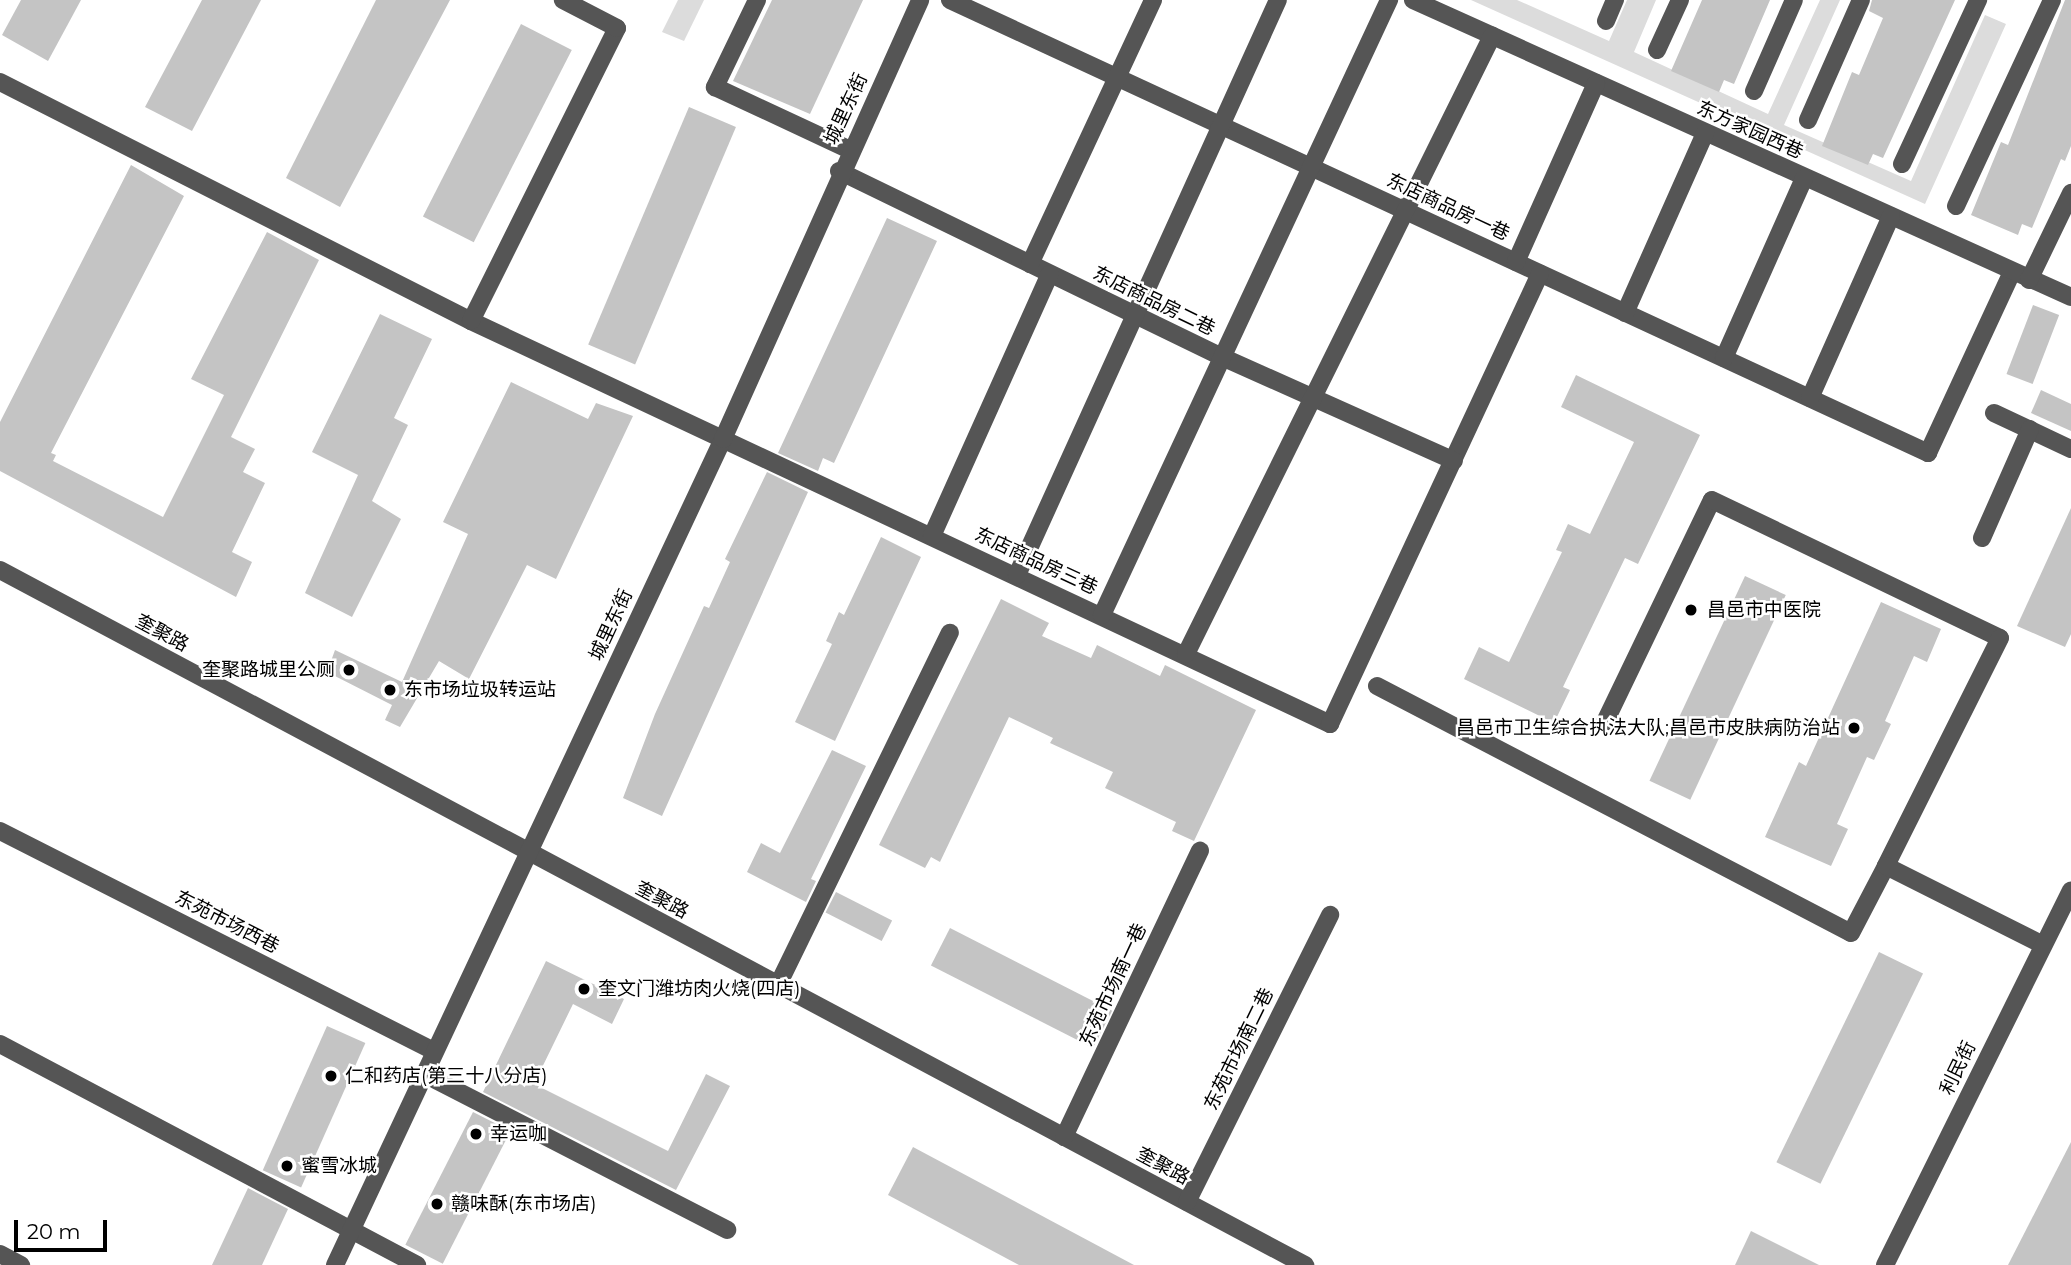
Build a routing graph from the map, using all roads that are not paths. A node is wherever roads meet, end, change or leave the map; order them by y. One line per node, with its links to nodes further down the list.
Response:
1 (563, 0): 43 (street)
2 (757, 0): 25 (street)
3 (920, 0): 25 (street, 城里东街)
4 (950, 0): 18 (street, 东店商品房一巷)
5 (1153, 0): 18 (street)
6 (1279, 0): 23 (street)
7 (1389, 0): 27 (street)
8 (1413, 0): 16 (street, 东方家园西巷)
9 (1615, 0): 15 (street)
10 (1680, 0): 17 (street)
11 (1794, 0): 21 (street)
12 (1861, 0): 22 (street)
13 (1978, 0): 26 (street)
14 (2052, 0): 31 (street)
15 (1606, 21)
16 (1492, 36): 20 (street, 东方家园西巷); 32 (street)
17 (1657, 50)
18 (1117, 77): 23 (street, 东店商品房一巷); 35 (street)
19 (0, 82): 43 (street, 东店商品房三巷)
20 (1596, 83): 24 (street, 东方家园西巷); 34 (street)
21 (1754, 92)
22 (1808, 120)
23 (1223, 126): 27 (street, 东店商品房一巷); 42 (street)
24 (1706, 133): 29 (street, 东方家园西巷); 41 (street)
25 (850, 150): 28 (street, 城里东街)
26 (1902, 164)
27 (1311, 167): 32 (street, 东店商品房一巷); 44 (street)
28 (839, 171): 35 (street, 东店商品房二巷); 50 (street, 城里东街)
29 (1804, 177): 33 (street, 东方家园西巷); 45 (street)
30 (2071, 193): 39 (street)
31 (1956, 206)
32 (1405, 210): 34 (street, 东店商品房一巷); 46 (street)
33 (1891, 216): 36 (street, 东方家园西巷); 47 (street)
34 (1516, 262): 37 (street, 东店商品房一巷)
35 (1030, 264): 38 (street, 东店商品房二巷)
36 (2012, 272): 39 (street, 东方家园西巷); 47 (street, 东店商品房一巷)
37 (1540, 273): 41 (street, 东店商品房一巷); 52 (street)
38 (1050, 274): 42 (street, 东店商品房二巷); 53 (street)
39 (2029, 280): 40 (street, 东方家园西巷)
40 (2071, 297)
41 (1625, 313): 45 (street, 东店商品房一巷)
42 (1136, 316): 44 (street, 东店商品房二巷); 56 (street)
43 (471, 321): 50 (street, 东店商品房三巷)
44 (1222, 357): 46 (street, 东店商品房二巷); 57 (street)
45 (1724, 358): 47 (street, 东店商品房一巷)
46 (1313, 398): 52 (street, 东店商品房二巷); 59 (street)
47 (1810, 398)
48 (1994, 413): 49 (street)
49 (2030, 429): 51 (street); 54 (street)
50 (723, 439): 53 (street, 东店商品房三巷); 64 (street, 城里东街)
51 (2071, 449)
52 (1454, 461): 59 (street, 东店商品房三巷)
53 (932, 536): 56 (street, 东店商品房三巷)
54 (1982, 538)
55 (0, 570): 64 (street, 奎聚路)
56 (1017, 575): 57 (street, 东店商品房三巷)
57 (1102, 615): 59 (street, 东店商品房三巷)
58 (950, 633): 69 (street)
59 (1186, 654)
60 (1377, 686): 65 (street)
61 (1605, 722): 65 (street)
62 (0, 831): 71 (street, 东苑市场西巷)
63 (1200, 851): 73 (street, 东苑市场南一巷)
64 (526, 852): 69 (street, 奎聚路); 71 (street, 城里东街)
65 (1886, 866): 68 (street)
66 (2071, 891): 68 (street, 利民街)
67 (1330, 915): 74 (street, 东苑市场南二巷)
68 (2043, 945): 82 (street, 利民街)
69 (778, 985): 73 (street, 奎聚路)
70 (0, 1044): 76 (street)
71 (434, 1051): 72 (street, 城里东街)
72 (424, 1074): 75 (street); 76 (street, 城里东街)
73 (1064, 1137): 74 (street, 奎聚路)
74 (1187, 1202): 81 (street, 奎聚路)
75 (727, 1230)
76 (351, 1231): 79 (street, 城里东街); 80 (street)
77 (0, 1254): 78 (street)
78 (20, 1265)
79 (335, 1265)
80 (417, 1265)
81 (1305, 1265)
82 (1885, 1265)

